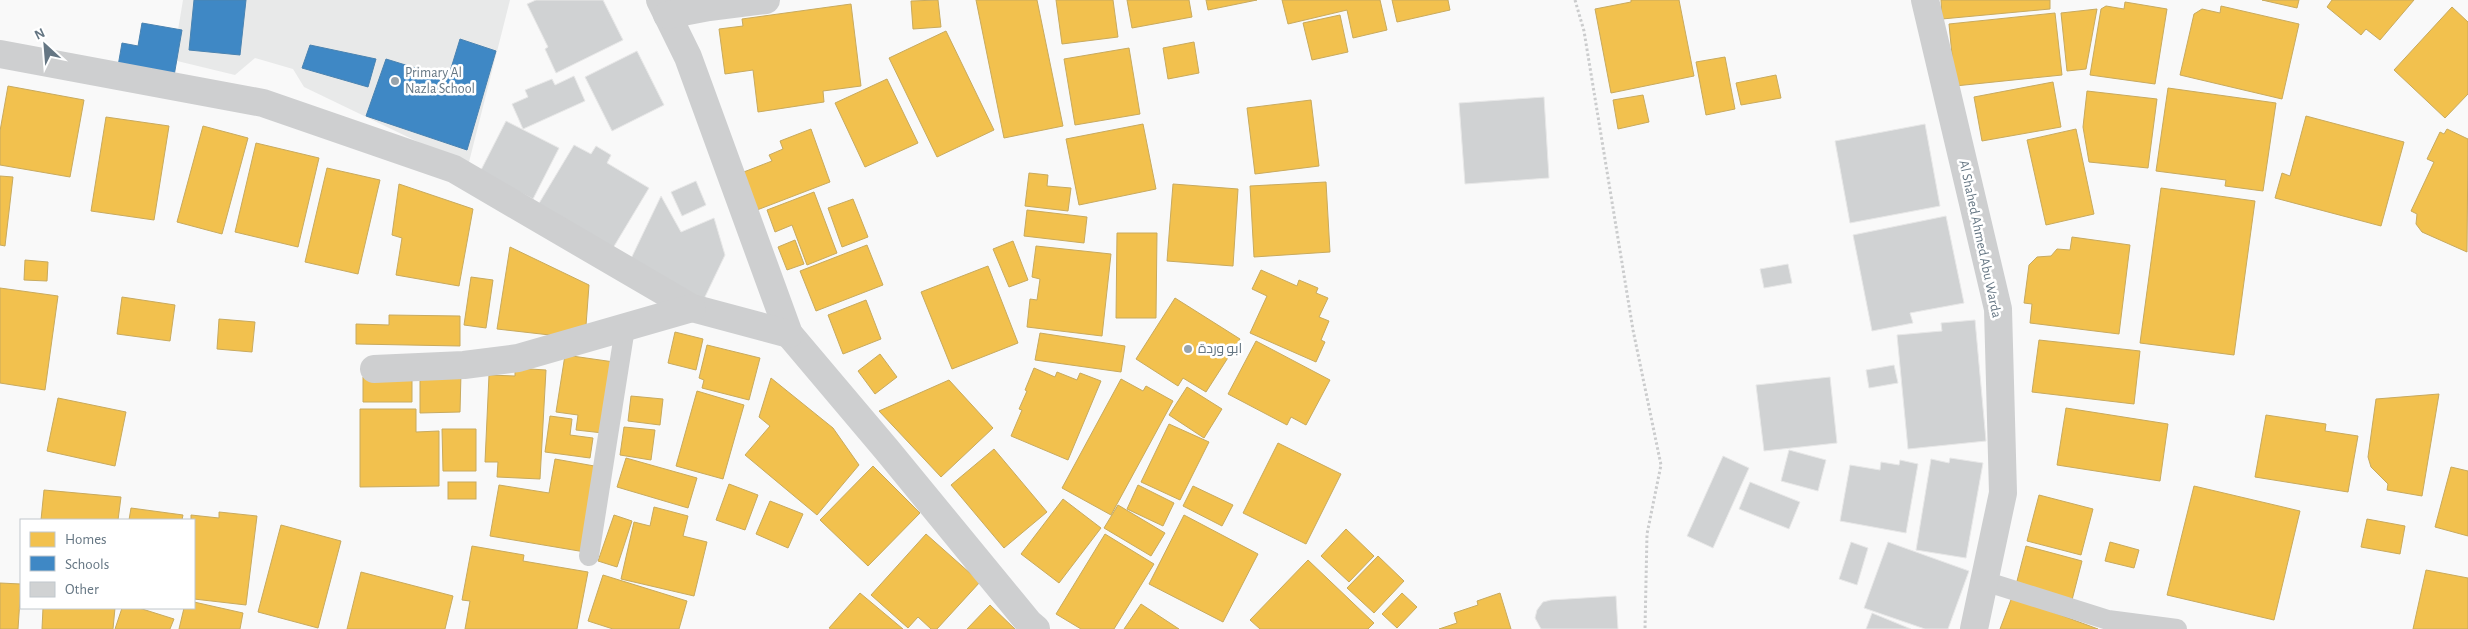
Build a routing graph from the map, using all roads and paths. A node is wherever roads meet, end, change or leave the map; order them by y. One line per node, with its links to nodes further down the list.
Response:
1 (766, 0): 4 (street)
2 (1575, 0): 13 (path)
3 (1925, 0): 11 (street, Al Shahed Ahmed Abu Warda)
4 (664, 8): 8 (street)
5 (0, 54): 6 (street)
6 (692, 308): 7 (street); 8 (street)
7 (624, 328): 9 (street); 10 (lane)
8 (789, 334): 12 (street)
9 (374, 370)
10 (589, 556)
11 (1984, 582): 14 (street, Al Shahed Ahmed Abu Warda); 15 (lane)
12 (1036, 629)
13 (1645, 629)
14 (1974, 629)
15 (2177, 629)

